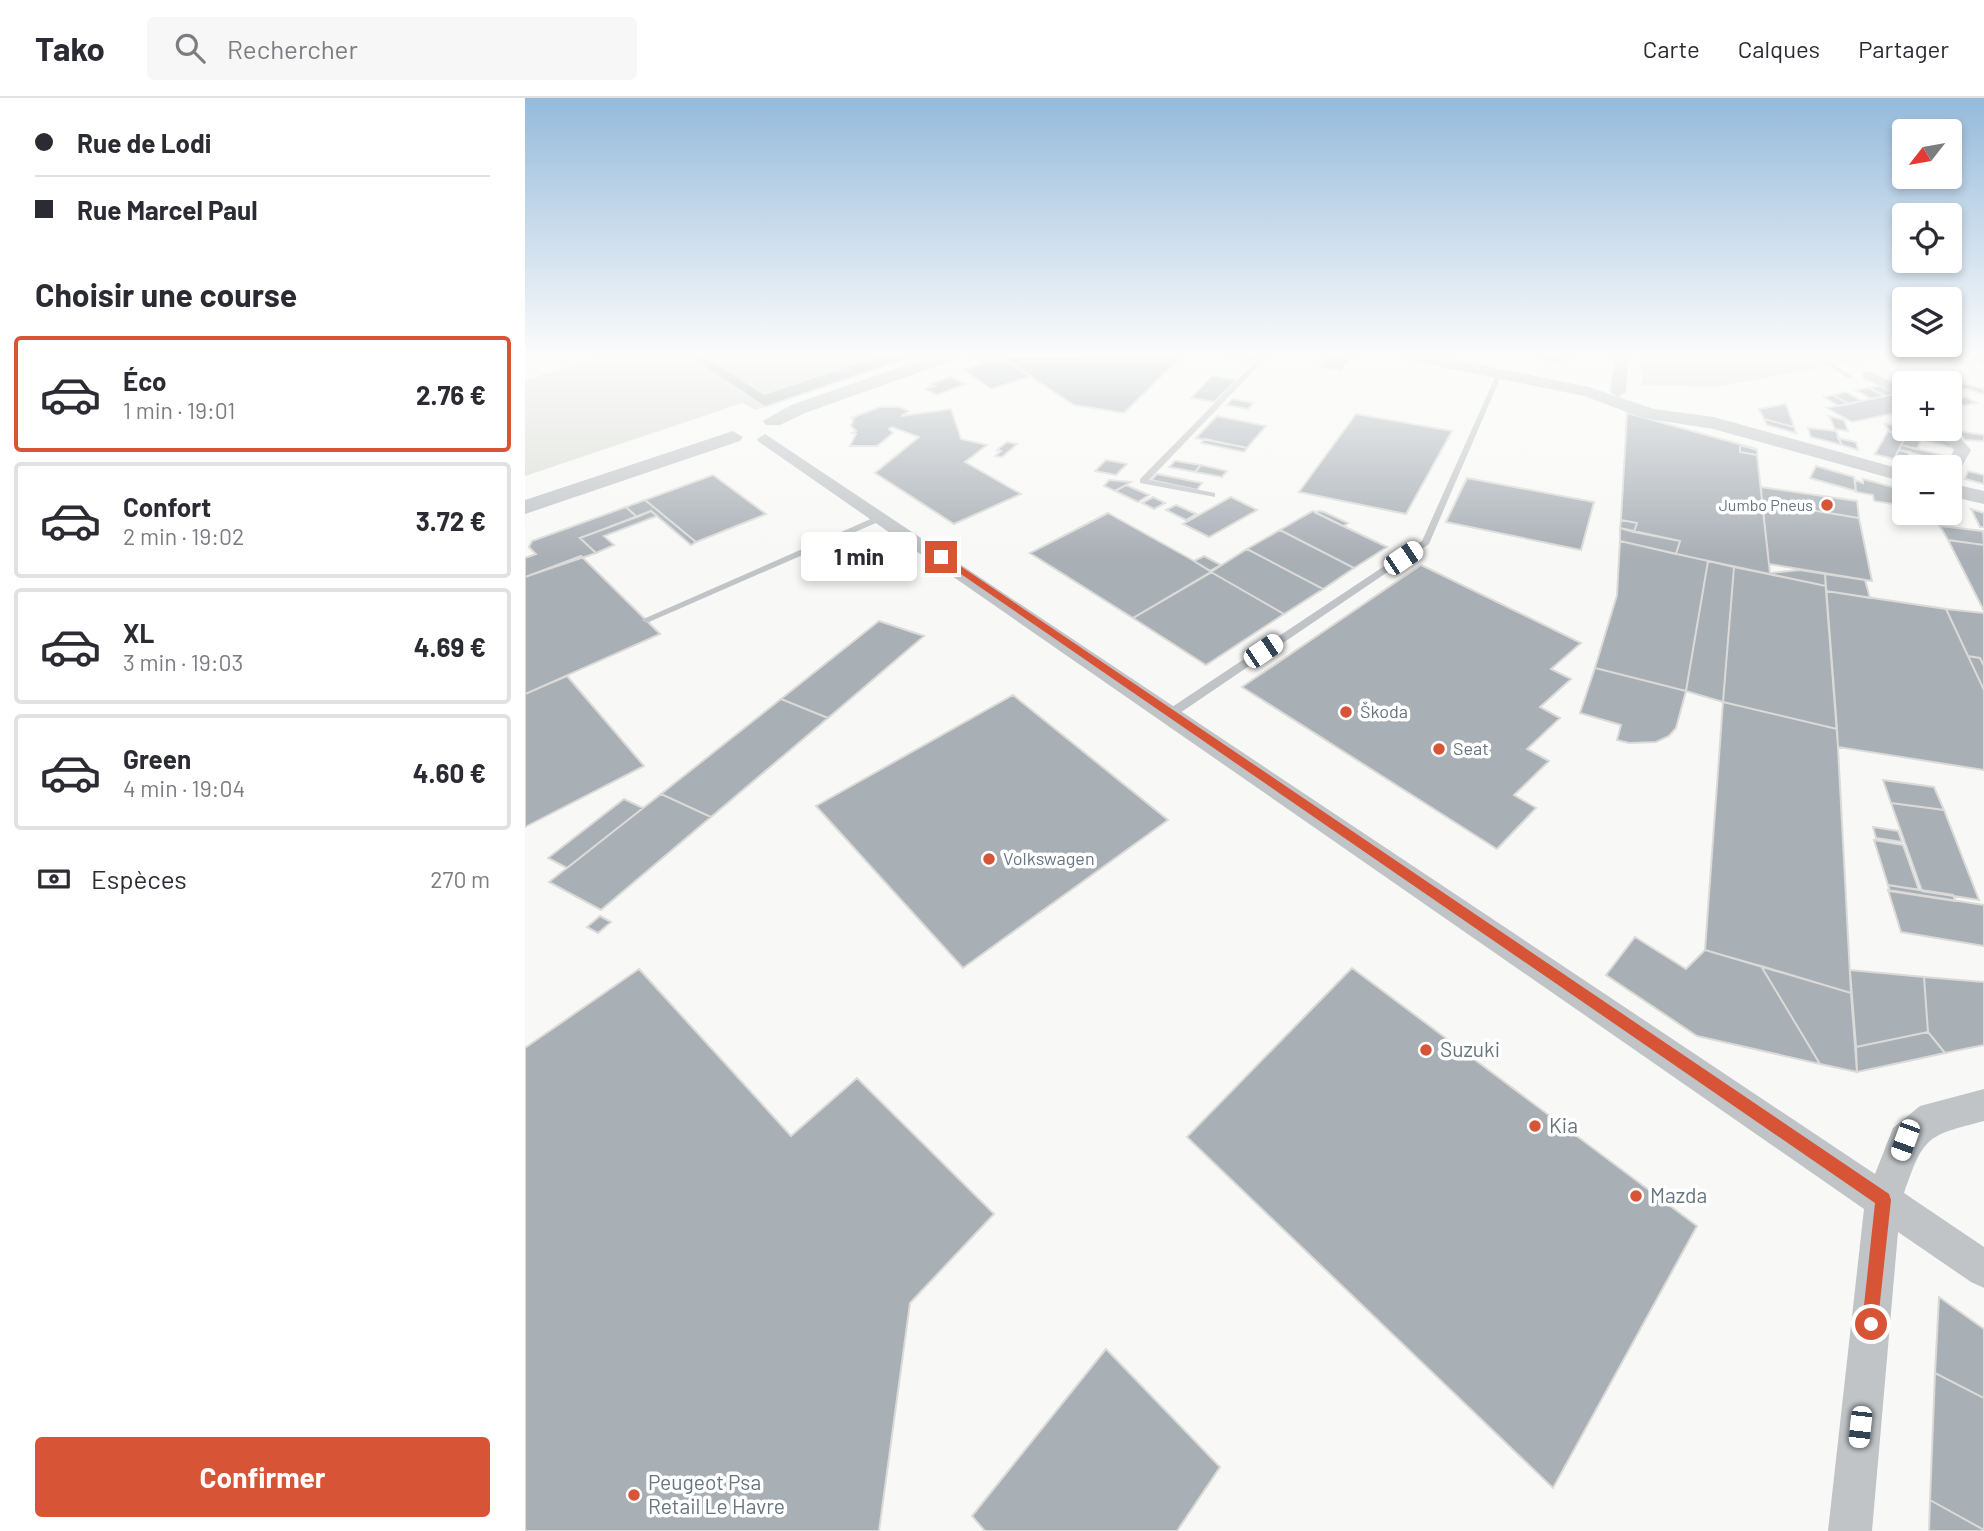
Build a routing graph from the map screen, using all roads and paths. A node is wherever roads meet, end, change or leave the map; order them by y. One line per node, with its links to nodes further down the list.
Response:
1 (767, 423): 5 (street)
2 (1200, 423): 8 (lane)
3 (1478, 423): 13 (lane)
4 (1690, 423): 6 (street)
5 (753, 429): 10 (street); 11 (street)
6 (1892, 473)
7 (1962, 492): 9 (street)
8 (1212, 495)
9 (1984, 498)
10 (525, 507)
11 (882, 517): 12 (lane); 13 (street)
12 (646, 620)
13 (1170, 714): 15 (street)
14 (1984, 1105): 15 (street)
15 (1884, 1200): 16 (street); 17 (street)
16 (1984, 1269)
17 (1850, 1531)

